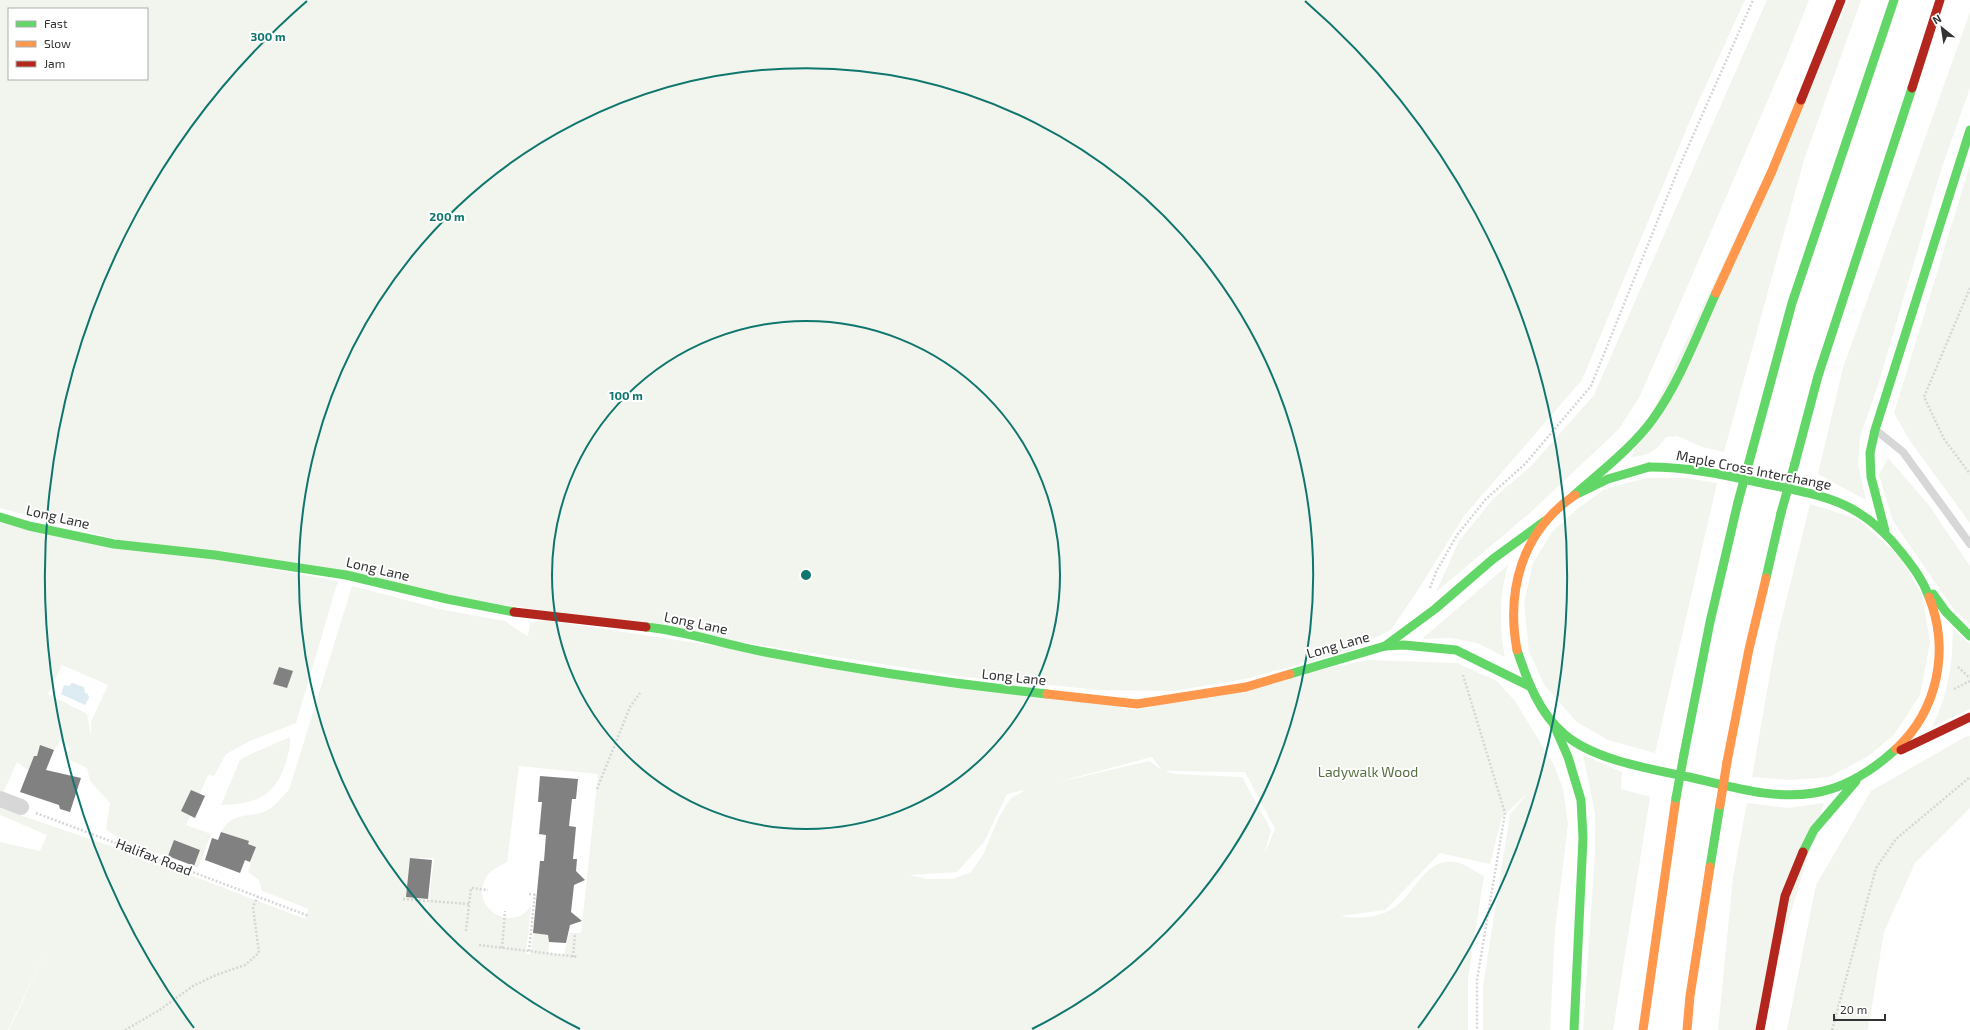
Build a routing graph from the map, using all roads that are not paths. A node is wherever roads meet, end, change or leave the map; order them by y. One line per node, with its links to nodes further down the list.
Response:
1 (1841, 0): 6 (main road)
2 (1894, 0): 22 (main road, bridge)
3 (1940, 0): 23 (main road, bridge)
4 (1970, 130): 5 (main road)
5 (1875, 430): 9 (main road); 10 (lane)
6 (1572, 497): 8 (main road, Maple Cross Interchange); 9 (main road, Maple Cross Interchange)
7 (0, 516): 13 (main road, Long Lane)
8 (1549, 518): 13 (main road, Long Lane); 14 (main road, Maple Cross Interchange)
9 (1885, 531): 11 (main road, Maple Cross Interchange)
10 (1970, 544)
11 (1924, 581): 12 (main road); 17 (main road, Maple Cross Interchange)
12 (1970, 636)
13 (1385, 646): 14 (main road, Long Lane)
14 (1529, 686): 16 (main road, Maple Cross Interchange)
15 (1970, 717): 17 (main road)
16 (1554, 725): 18 (main road, Maple Cross Interchange); 21 (main road)
17 (1890, 755): 18 (main road, Maple Cross Interchange)
18 (1856, 781): 24 (main road)
19 (0, 799): 20 (street)
20 (21, 807)
21 (1574, 1030)
22 (1643, 1030)
23 (1687, 1030)
24 (1760, 1030)

